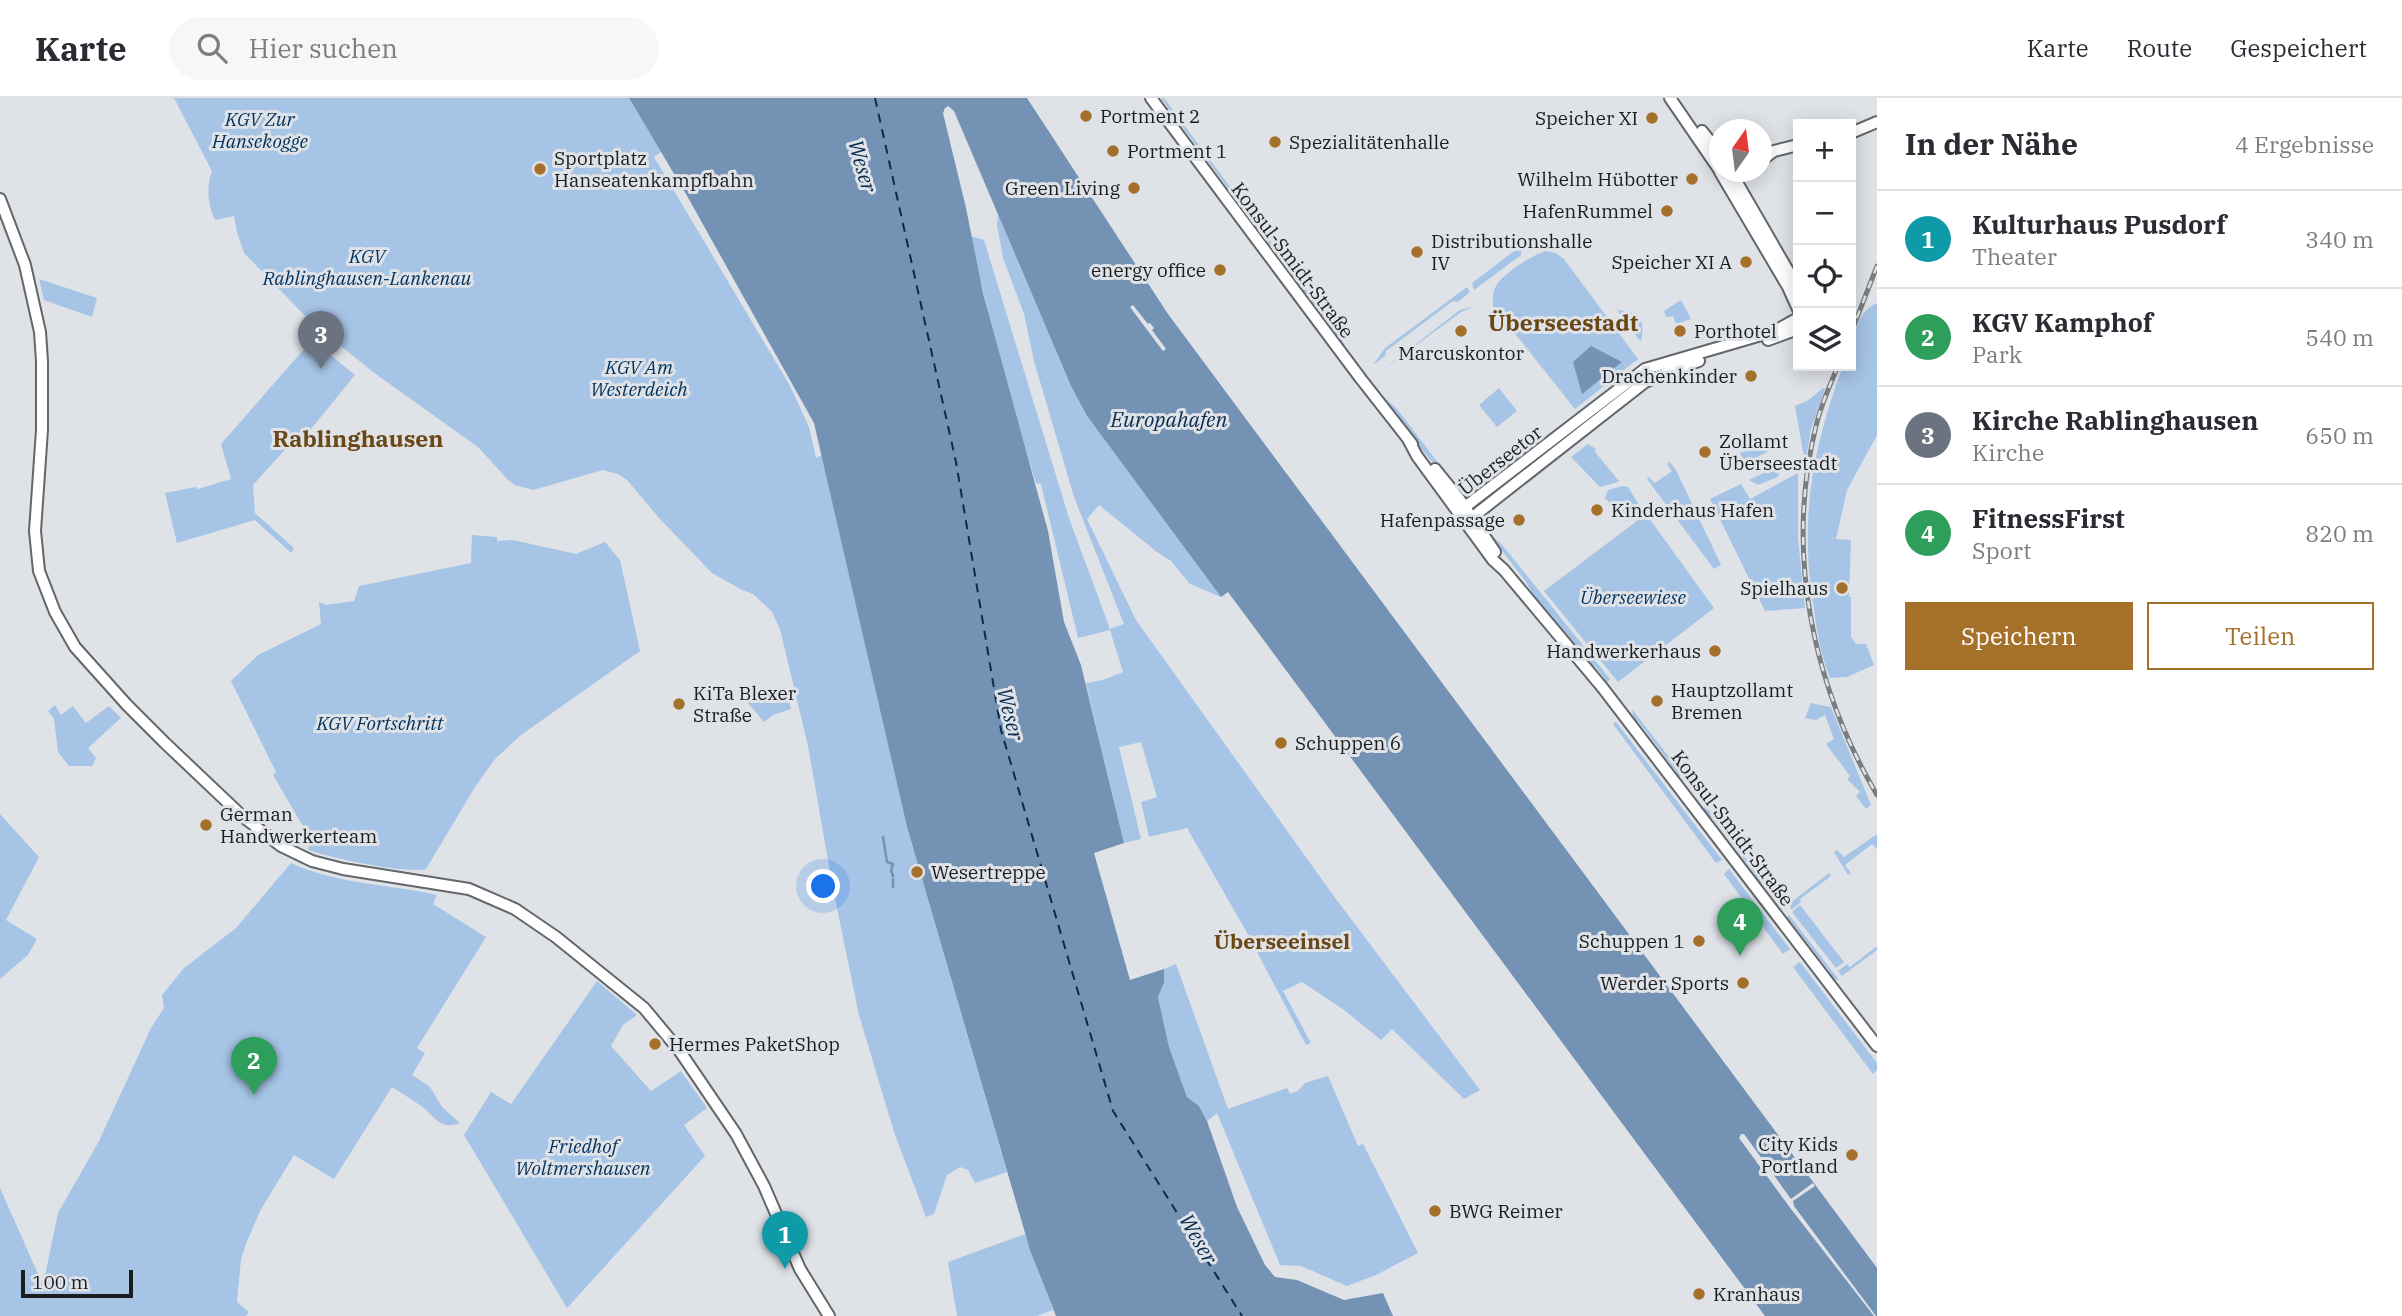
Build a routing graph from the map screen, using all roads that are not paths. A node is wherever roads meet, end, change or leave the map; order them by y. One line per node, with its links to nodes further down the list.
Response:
1 (1151, 98): 16 (street, Konsul-Smidt-Straße)
2 (1671, 98): 5 (street); 8 (street)
3 (1877, 122): 4 (street)
4 (1856, 131)
5 (1709, 140)
6 (1793, 146): 7 (street)
7 (1772, 152)
8 (1709, 155)
9 (1737, 182): 12 (street)
10 (1737, 182): 13 (street)
11 (0, 199): 18 (street)
12 (1793, 279)
13 (1798, 308)
14 (1793, 321): 16 (street, Überseetor)
15 (1793, 332): 16 (street, Überseetor)
16 (1466, 514): 17 (street, Konsul-Smidt-Straße)
17 (1877, 1046)
18 (829, 1316)

